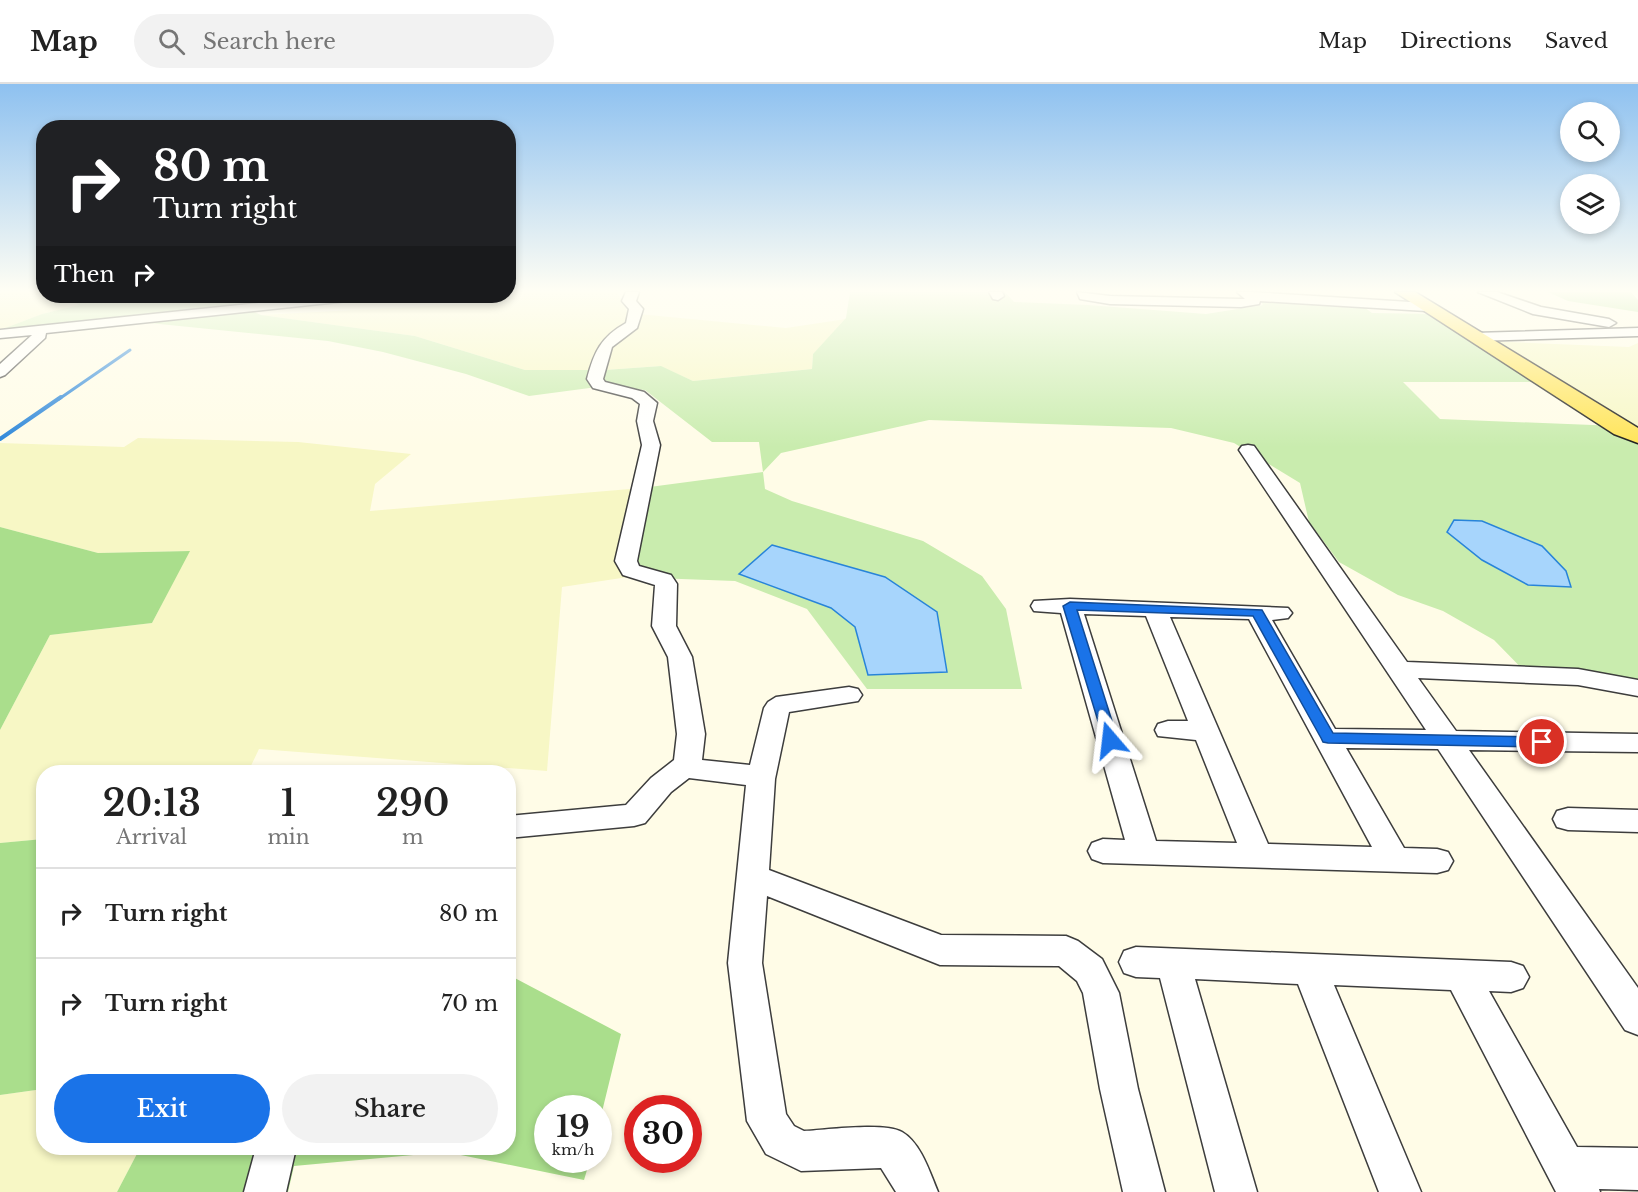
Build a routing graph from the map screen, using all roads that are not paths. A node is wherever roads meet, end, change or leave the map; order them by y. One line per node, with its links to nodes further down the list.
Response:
1 (31, 344): 4 (street)
2 (605, 344): 18 (street)
3 (1485, 344): 5 (main road)
4 (0, 372)
5 (1638, 436)
6 (1248, 450): 10 (street)
7 (1042, 606): 8 (street)
8 (1070, 606): 9 (street); 24 (street)
9 (1155, 609): 14 (street); 15 (street)
10 (1397, 669): 11 (street); 16 (street)
11 (1638, 688)
12 (849, 695): 19 (street)
13 (1168, 730): 14 (street)
14 (1204, 731): 25 (street)
15 (1328, 738): 16 (street); 26 (street)
16 (1447, 740): 17 (street); 34 (street)
17 (1638, 743)
18 (688, 764): 19 (street); 21 (street)
19 (761, 779): 28 (street)
20 (1568, 819): 22 (street)
21 (516, 825)
22 (1632, 828)
23 (1103, 851): 24 (street)
24 (1144, 852): 25 (street)
25 (1257, 855): 26 (street)
26 (1394, 859): 27 (street)
27 (1437, 861)
28 (751, 876): 39 (street); 40 (street)
29 (1136, 962): 30 (street)
30 (1173, 963): 31 (street); 41 (street)
31 (1310, 969): 32 (street); 42 (street)
32 (1461, 975): 33 (street); 37 (street)
33 (1511, 977)
34 (1638, 1018)
35 (274, 1155): 38 (street)
36 (1638, 1169): 37 (street)
37 (1573, 1179)
38 (265, 1192)
39 (917, 1192)
40 (1144, 1192)
41 (1236, 1192)
42 (1400, 1192)

